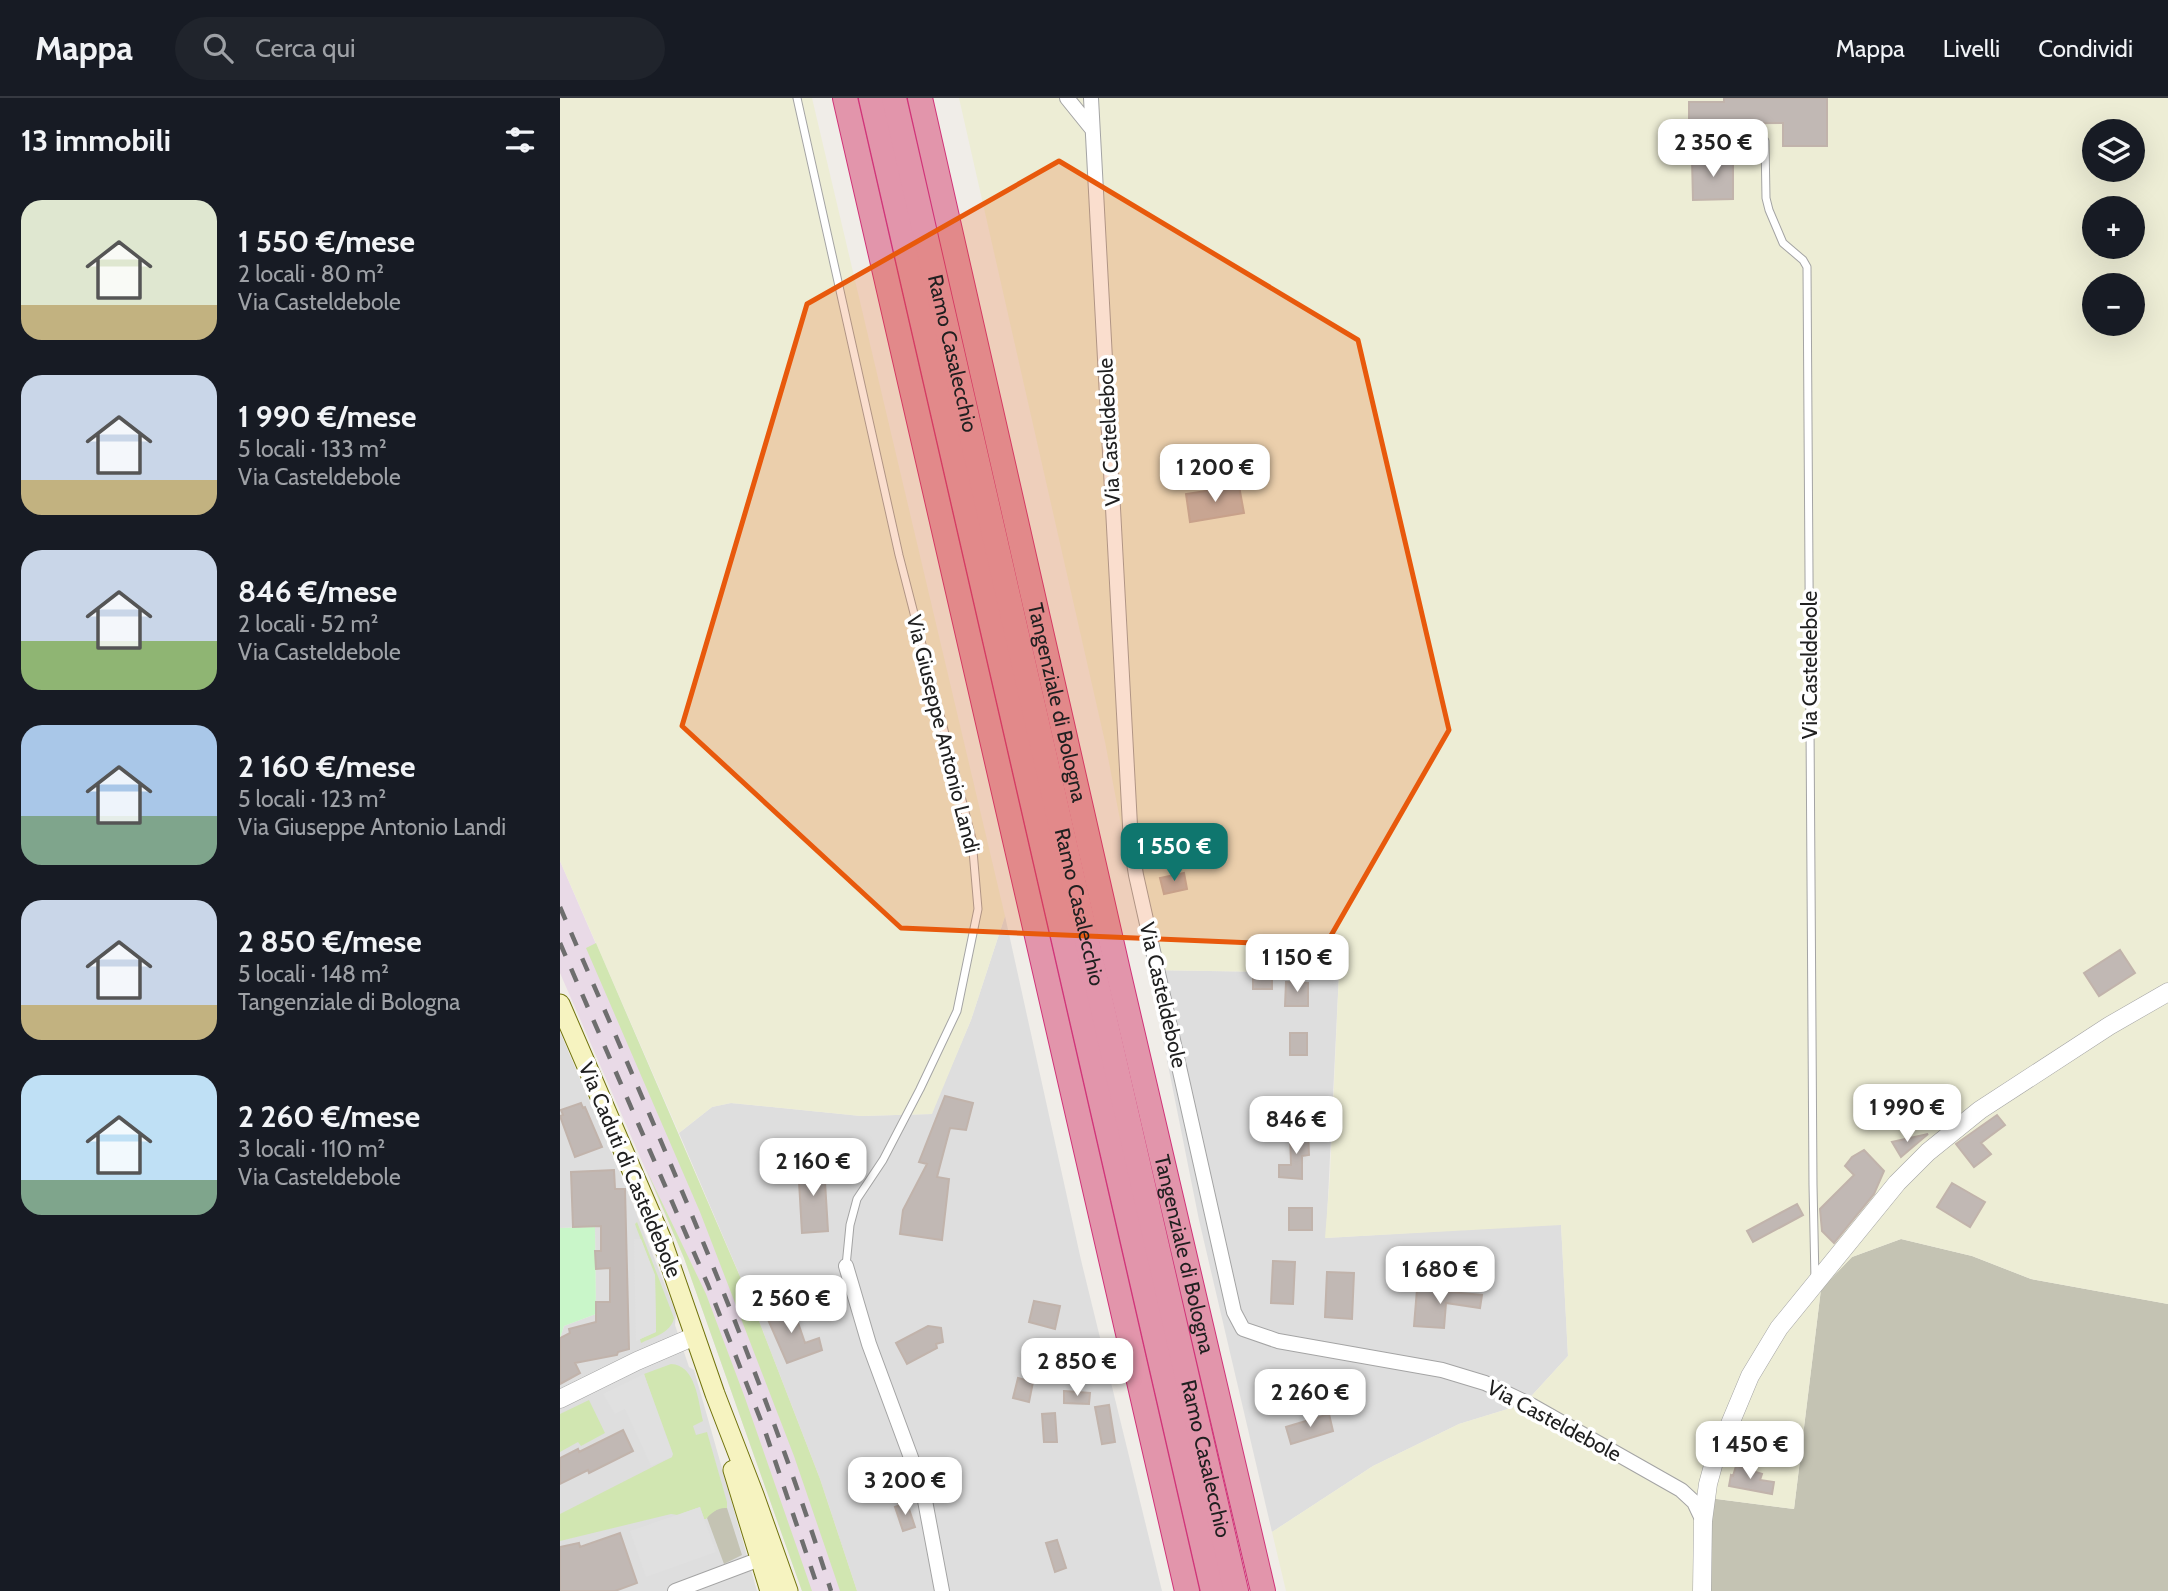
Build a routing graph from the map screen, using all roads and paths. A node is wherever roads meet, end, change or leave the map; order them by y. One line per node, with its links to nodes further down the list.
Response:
1 (797, 98): 12 (lane, Via Giuseppe Antonio Landi)
2 (845, 98): 25 (highway)
3 (871, 98): 26 (highway, Ramo Casalecchio)
4 (894, 98): 27 (highway, Ramo Casalecchio)
5 (920, 98): 28 (highway, Tangenziale di Bologna)
6 (1066, 98): 8 (street)
7 (1091, 98): 8 (street, Via Casteldebole)
8 (1092, 129): 18 (street, Via Casteldebole)
9 (1683, 141): 13 (lane, Via Casteldebole)
10 (2168, 992): 13 (street)
11 (560, 1004): 14 (main road, Via Caduti di Casteldebole)
12 (846, 1266): 24 (street, Via Giuseppe Antonio Landi)
13 (1815, 1284): 17 (street)
14 (695, 1336): 15 (main road, Via Caduti di Casteldebole); 16 (street)
15 (715, 1394): 20 (main road); 23 (main road)
16 (560, 1399)
17 (1710, 1476): 18 (street); 19 (street)
18 (1681, 1490): 19 (street, Via Casteldebole)
19 (1703, 1521): 29 (street)
20 (760, 1559): 21 (street); 22 (main road)
21 (675, 1591)
22 (770, 1591)
23 (788, 1591)
24 (942, 1591)
25 (1187, 1591)
26 (1213, 1591)
27 (1236, 1591)
28 (1263, 1591)
29 (1702, 1591)

